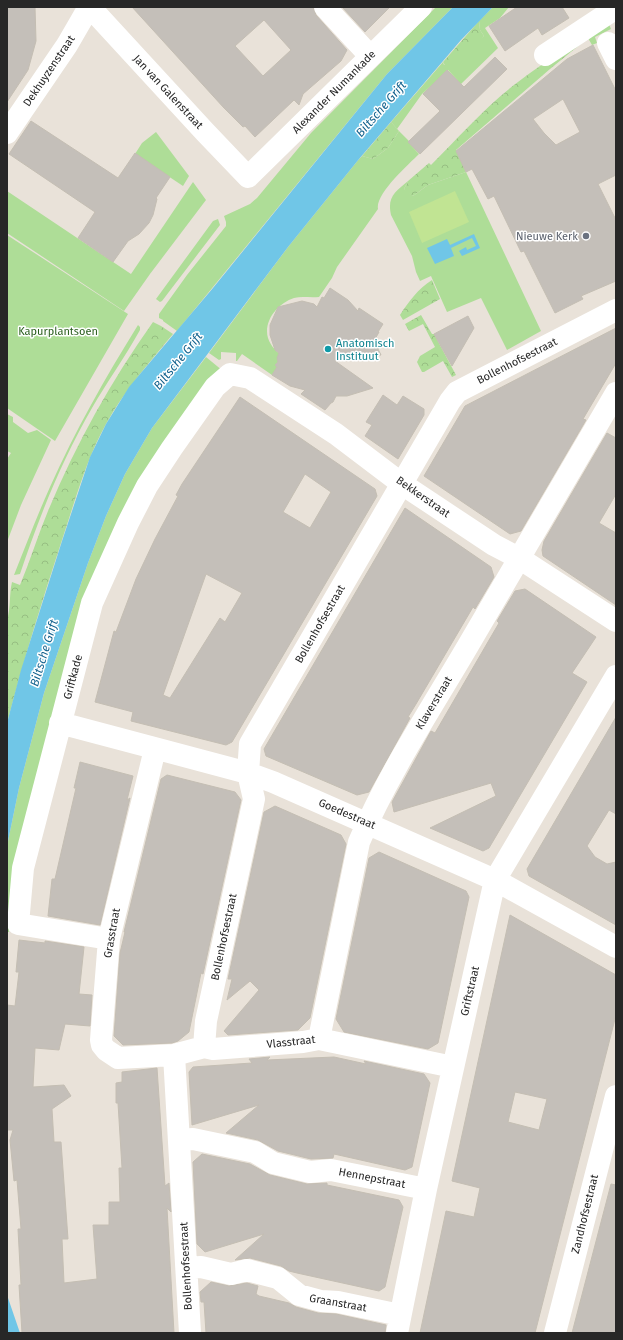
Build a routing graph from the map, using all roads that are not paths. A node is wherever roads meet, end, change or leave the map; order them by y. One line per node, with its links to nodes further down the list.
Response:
1 (89, 7): 7 (street, Dekhuyzenstraat); 8 (street, Jan van Galenstraat)
2 (325, 7): 6 (street)
3 (421, 7): 6 (street, Alexander Numankade)
4 (616, 8): 5 (street)
5 (545, 55)
6 (370, 56): 8 (street, Alexander Numankade)
7 (7, 133)
8 (248, 176)
9 (616, 310): 12 (street, Bollenhofsestraat)
10 (230, 374): 12 (street, Bekkerstraat); 16 (street, Griftkade)
11 (616, 393): 13 (street, Klaverstraat)
12 (402, 484): 13 (street, Bekkerstraat); 18 (street, Bollenhofsestraat)
13 (519, 558): 14 (street, Bekkerstraat); 19 (street, Klaverstraat)
14 (616, 621)
15 (616, 676): 20 (street, Griftstraat)
16 (60, 724): 17 (street, Goedestraat); 21 (street, Griftkade)
17 (156, 749): 18 (street, Goedestraat); 21 (street, Grasstraat)
18 (248, 773): 19 (street, Goedestraat); 24 (street, Bollenhofsestraat)
19 (367, 822): 20 (street, Goedestraat); 23 (street, Klaverstraat)
20 (495, 880): 22 (street, Goedestraat); 26 (street, Griftstraat)
21 (109, 939): 25 (street, Grasstraat)
22 (616, 947)
23 (319, 1039): 24 (street, Vlasstraat); 26 (street, Vlasstraat)
24 (204, 1047): 25 (street, Vlasstraat)
25 (174, 1055): 28 (street, Bollenhofsestraat)
26 (454, 1067): 29 (street, Griftstraat)
27 (616, 1096): 33 (street, Zandhofsestraat)
28 (179, 1140): 29 (street, Hennepstraat); 30 (street, Bollenhofsestraat)
29 (426, 1189): 31 (street, Griftstraat)
30 (187, 1268): 31 (street, Graanstraat); 32 (street, Bollenhofsestraat)
31 (398, 1324)
32 (190, 1333)
33 (555, 1333)

